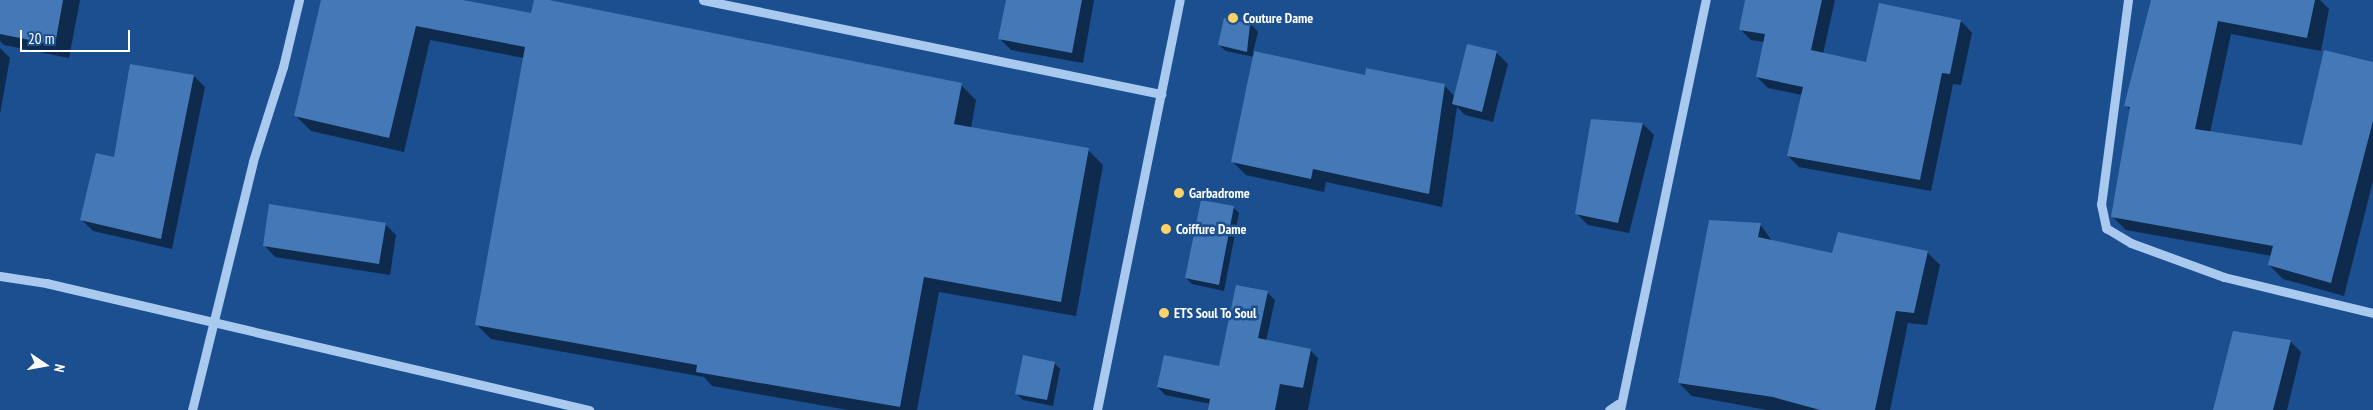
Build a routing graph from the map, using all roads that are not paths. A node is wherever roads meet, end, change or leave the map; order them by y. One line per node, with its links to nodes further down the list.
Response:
1 (299, 0): 9 (street)
2 (703, 0): 6 (street)
3 (1180, 0): 6 (street)
4 (1706, 0): 10 (street)
5 (2128, 0): 8 (street)
6 (1161, 94): 13 (street)
7 (0, 276): 9 (street)
8 (2373, 313)
9 (211, 321): 11 (street); 12 (street)
10 (1619, 407): 14 (street)
11 (192, 410)
12 (589, 410)
13 (1098, 410)
14 (1609, 410)

